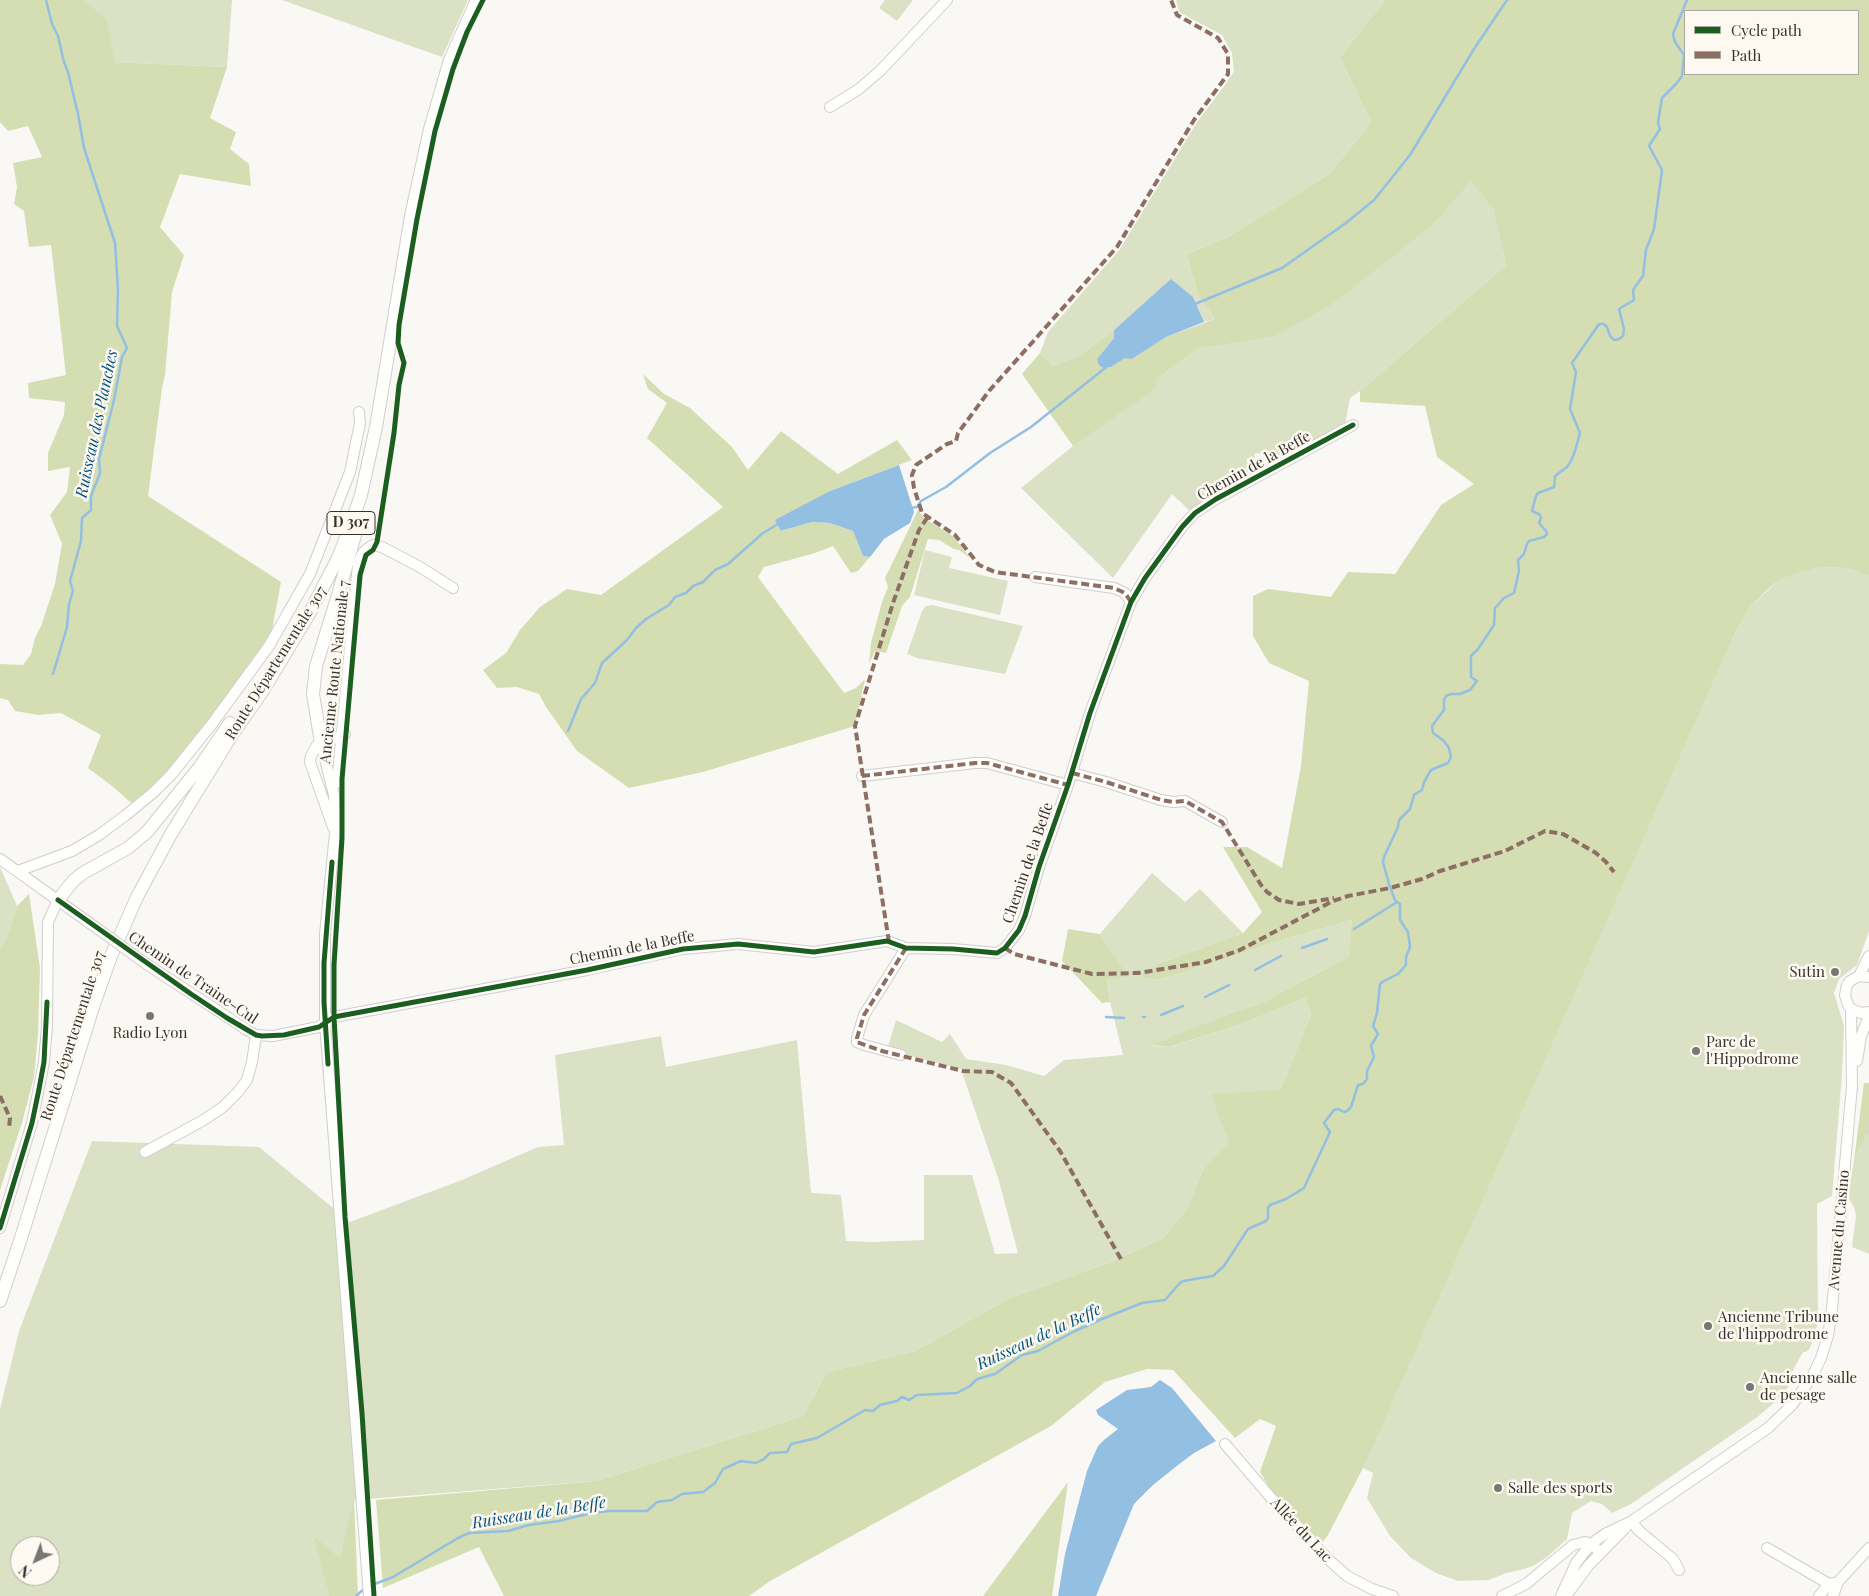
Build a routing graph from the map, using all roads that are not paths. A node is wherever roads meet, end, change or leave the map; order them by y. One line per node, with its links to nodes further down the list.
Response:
1 (477, 0): 6 (main road, Route Départementale 307 / D 307)
2 (947, 0): 3 (street)
3 (830, 107)
4 (359, 412): 20 (street)
5 (1353, 425): 9 (street, Chemin de la Beffe)
6 (376, 427): 10 (main road, Route Départementale 307 / D 307); 12 (main road)
7 (1035, 577): 9 (street)
8 (453, 588): 11 (street, Ancienne Route Nationale 7)
9 (1131, 602): 13 (street, Chemin de la Beffe)
10 (309, 614): 21 (main road); 33 (main road, Route Départementale 307 / D 307)
11 (343, 735): 12 (street, Ancienne Route Nationale 7); 15 (street, Ancienne Route Nationale 7)
12 (321, 743): 18 (street, Ancienne Route Nationale 7); 18 (street, Ancienne Route Nationale 7)
13 (1072, 773): 16 (street, Chemin de la Beffe); 17 (street)
14 (862, 776): 16 (street)
15 (337, 783)
16 (1068, 785): 22 (street, Chemin de la Beffe)
17 (1222, 822)
18 (334, 835): 27 (street, Ancienne Route Nationale 7)
19 (0, 859): 20 (street, Chemin de Traine-Cul)
20 (18, 871): 21 (street, Chemin de Traine-Cul)
21 (58, 900): 28 (street, Chemin de Traine-Cul, bridge); 32 (street)
22 (906, 948): 27 (street, Chemin de la Beffe); 29 (street)
23 (1869, 956): 24 (street)
24 (1864, 977): 25 (street)
25 (1851, 1009): 26 (street); 30 (street)
26 (1869, 1014): 30 (street)
27 (325, 1023): 28 (street, Chemin de Traine-Cul); 45 (street, Ancienne Route Nationale 7)
28 (256, 1035): 31 (street)
29 (901, 1055)
30 (1852, 1086): 35 (street, Avenue du Casino)
31 (145, 1152)
32 (0, 1228)
33 (0, 1301)
34 (1225, 1444): 46 (street, Allée du Lac)
35 (1632, 1522): 36 (street); 39 (street); 43 (street)
36 (1592, 1544): 39 (street); 40 (street); 41 (street)
37 (1767, 1548): 44 (street)
38 (1869, 1548): 44 (street)
39 (1600, 1552): 42 (street)
40 (1554, 1560): 41 (street); 47 (street)
41 (1576, 1563): 42 (street); 48 (street)
42 (1588, 1566): 49 (street)
43 (1679, 1570)
44 (1833, 1583): 50 (street); 51 (street)
45 (368, 1590)
46 (1393, 1596)
47 (1502, 1596)
48 (1561, 1596)
49 (1566, 1596)
50 (1819, 1596)
51 (1833, 1596)

